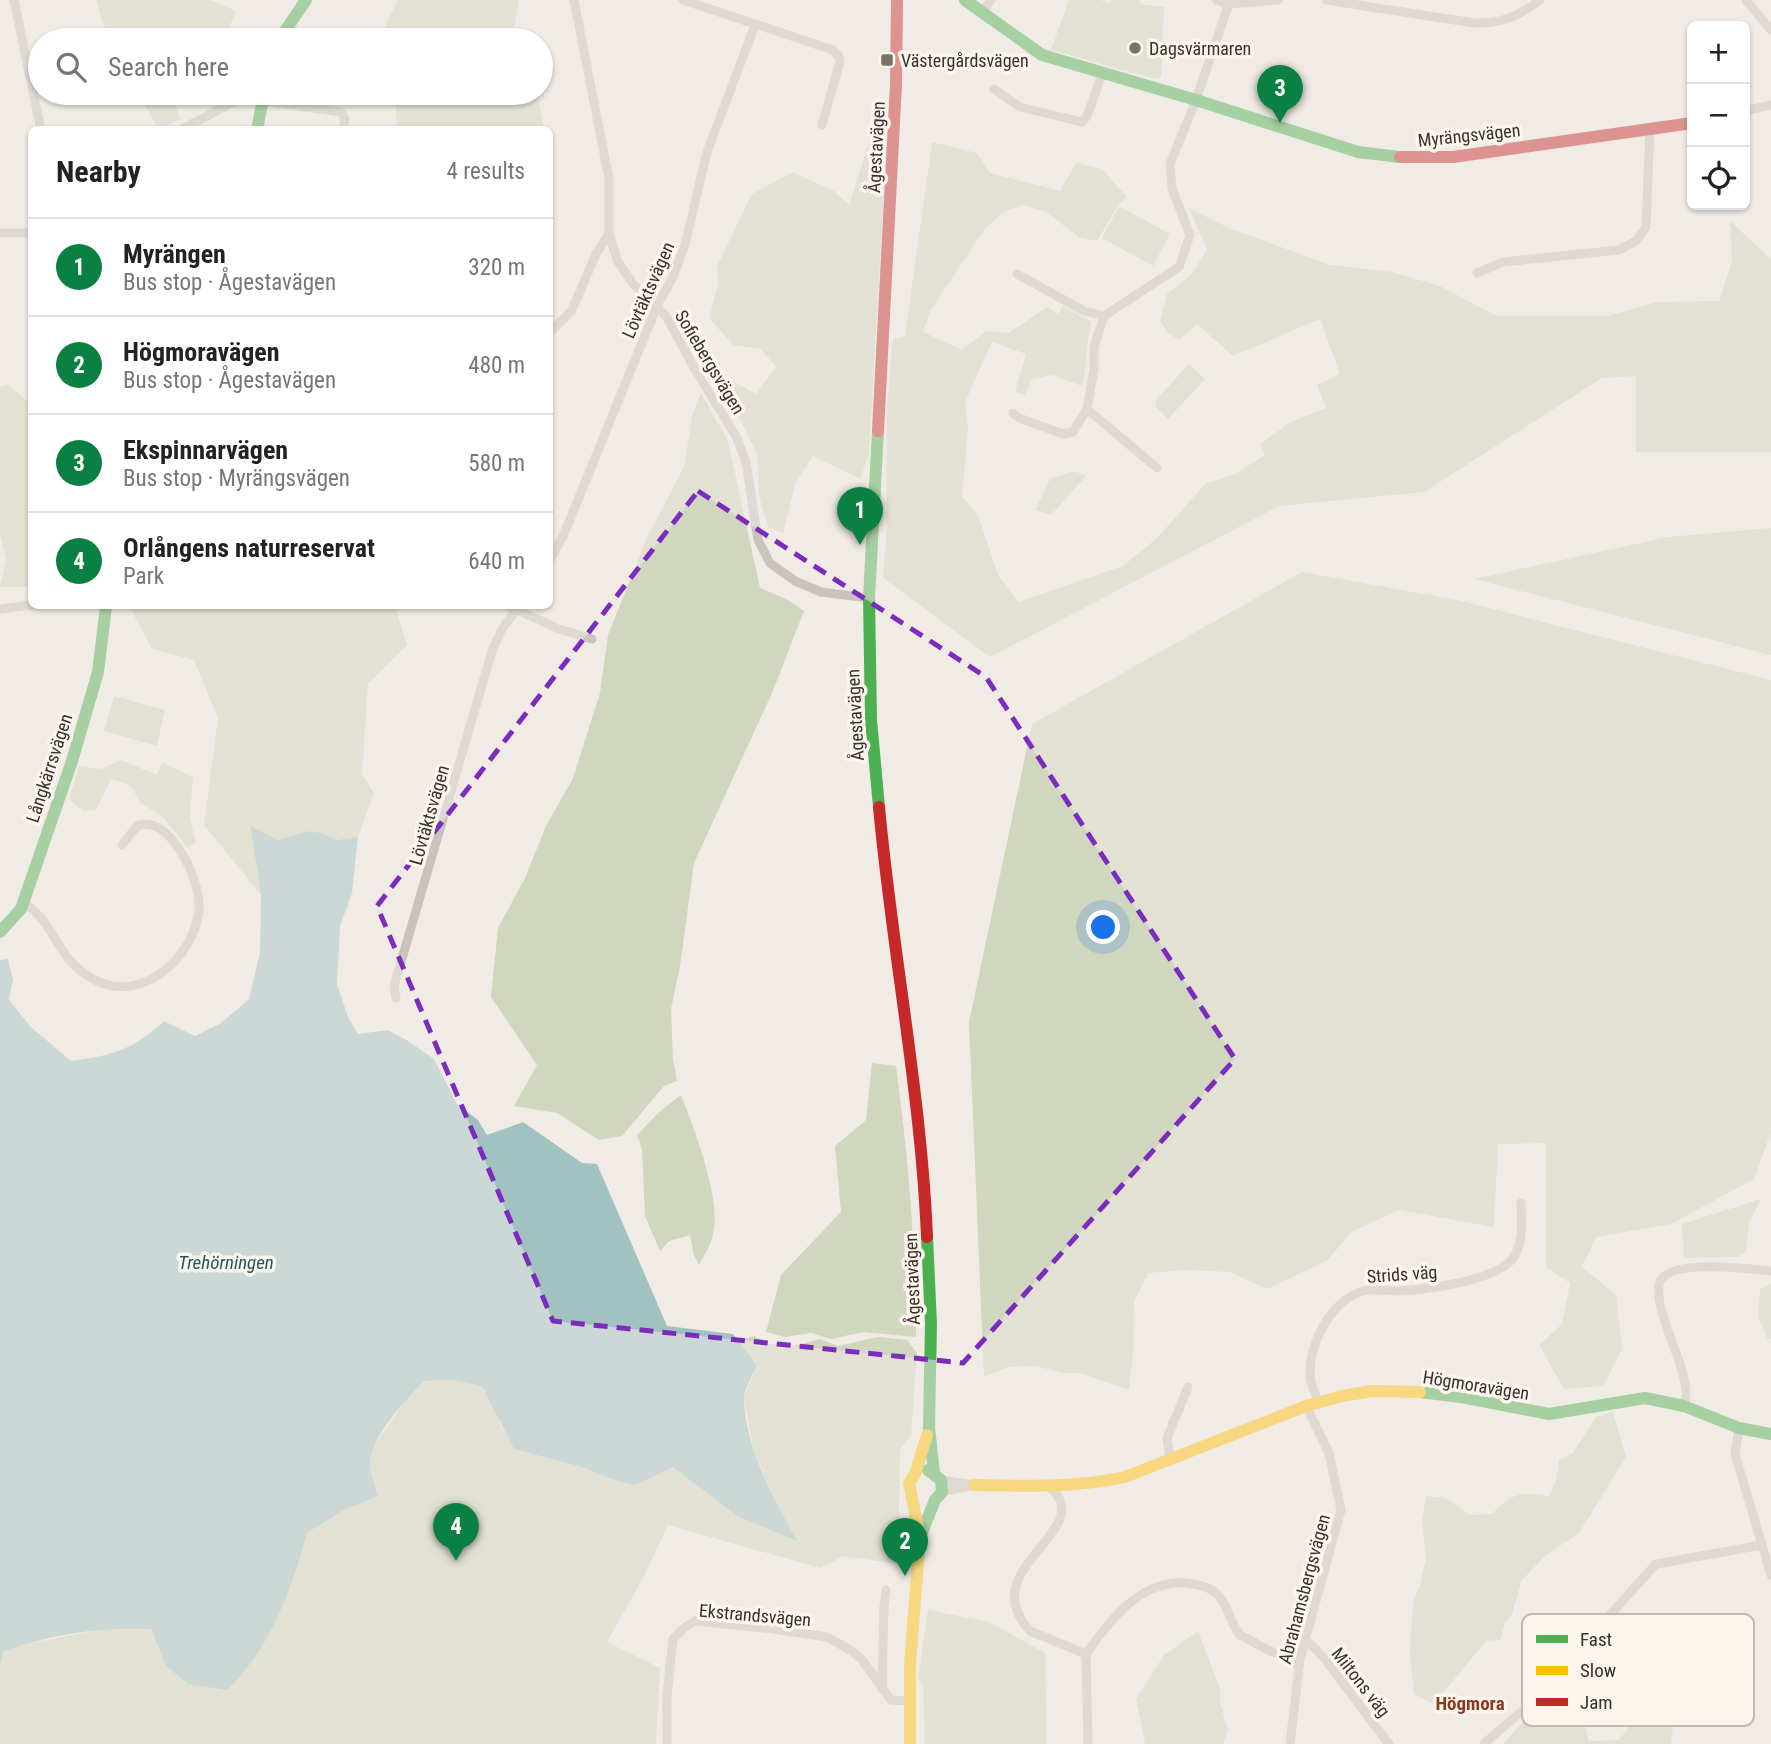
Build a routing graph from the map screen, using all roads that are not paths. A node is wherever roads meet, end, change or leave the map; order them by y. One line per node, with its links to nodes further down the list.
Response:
1 (13, 0): 18 (street)
2 (306, 0): 16 (street)
3 (574, 0): 37 (street, Sofiebergsvägen)
4 (683, 0): 15 (street)
5 (897, 0): 47 (street, Ågestavägen)
6 (965, 0): 14 (street, Myrängsvägen)
7 (991, 0): 14 (street)
8 (1216, 0): 13 (street)
9 (1278, 0): 13 (street)
10 (1326, 0): 11 (street)
11 (1540, 0)
12 (1746, 0): 17 (street)
13 (1230, 2): 21 (street)
14 (983, 11): 19 (street, Myrängsvägen)
15 (755, 24): 29 (street); 40 (street, Lövtäktsvägen)
16 (287, 28)
17 (1771, 30)
18 (28, 70)
19 (1103, 72): 20 (street); 21 (street, Myrängsvägen)
20 (994, 89)
21 (1196, 100): 34 (street, Myrängsvägen); 41 (street)
22 (36, 105): 30 (street)
23 (228, 105): 31 (street)
24 (262, 105): 32 (street)
25 (305, 105): 33 (street)
26 (1771, 105): 27 (street)
27 (1750, 110)
28 (1687, 123): 34 (street, Myrängsvägen)
29 (822, 125)
30 (40, 126)
31 (188, 126)
32 (258, 126)
33 (344, 126)
34 (1650, 128): 38 (street)
35 (0, 233): 36 (street)
36 (28, 233)
37 (608, 234): 40 (street, Sofiebergsvägen); 42 (street)
38 (1477, 273)
39 (1017, 274): 41 (street)
40 (657, 306): 46 (street, Lövtäktsvägen); 47 (street, Sofiebergsvägen)
41 (1104, 316): 43 (street)
42 (553, 328)
43 (1087, 409): 44 (street); 45 (street)
44 (1013, 413)
45 (1157, 468)
46 (553, 554)
47 (869, 598): 63 (street, Ågestavägen)
48 (28, 606): 49 (street)
49 (0, 609)
50 (106, 609): 55 (street, Långkärrsvägen)
51 (514, 609): 57 (street, Lövtäktsvägen)
52 (519, 609): 53 (street)
53 (592, 639)
54 (122, 845): 55 (street)
55 (23, 900): 56 (street, Långkärrsvägen)
56 (0, 932)
57 (396, 998)
58 (1521, 1203): 61 (street, Strids väg)
59 (1771, 1272): 62 (street)
60 (1188, 1387): 66 (street)
61 (1312, 1404): 62 (street, Högmoravägen); 66 (street, Högmoravägen); 77 (street, Abrahamsbergsvägen)
62 (1684, 1406): 64 (street, Högmoravägen)
63 (929, 1427): 67 (street, Ågestavägen); 69 (street, Ågestavägen)
64 (1739, 1428): 65 (street, Högmoravägen); 73 (street)
65 (1771, 1434)
66 (1170, 1459): 70 (street, Högmoravägen)
67 (915, 1474): 69 (street); 71 (street, Ågestavägen)
68 (974, 1485): 69 (street, Högmoravägen); 70 (street, Högmoravägen)
69 (938, 1486): 71 (street); 72 (street, Ågestavägen)
70 (1051, 1488): 78 (street)
71 (914, 1499): 72 (street, Ågestavägen)
72 (920, 1538): 81 (street, Ågestavägen)
73 (1762, 1545): 74 (street); 76 (street)
74 (1771, 1575)
75 (886, 1590): 80 (street)
76 (1611, 1614)
77 (1306, 1640): 79 (street, Abrahamsbergsvägen); 87 (street, Miltons väg)
78 (1086, 1654): 79 (street); 85 (street)
79 (1299, 1665): 86 (street, Abrahamsbergsvägen)
80 (882, 1688): 81 (street, Ekstrandsvägen); 83 (street, Ekstrandsvägen)
81 (910, 1701): 84 (street, Ågestavägen)
82 (1522, 1711): 88 (street)
83 (667, 1744)
84 (911, 1744)
85 (1088, 1744)
86 (1290, 1744)
87 (1389, 1744)
88 (1484, 1744)

